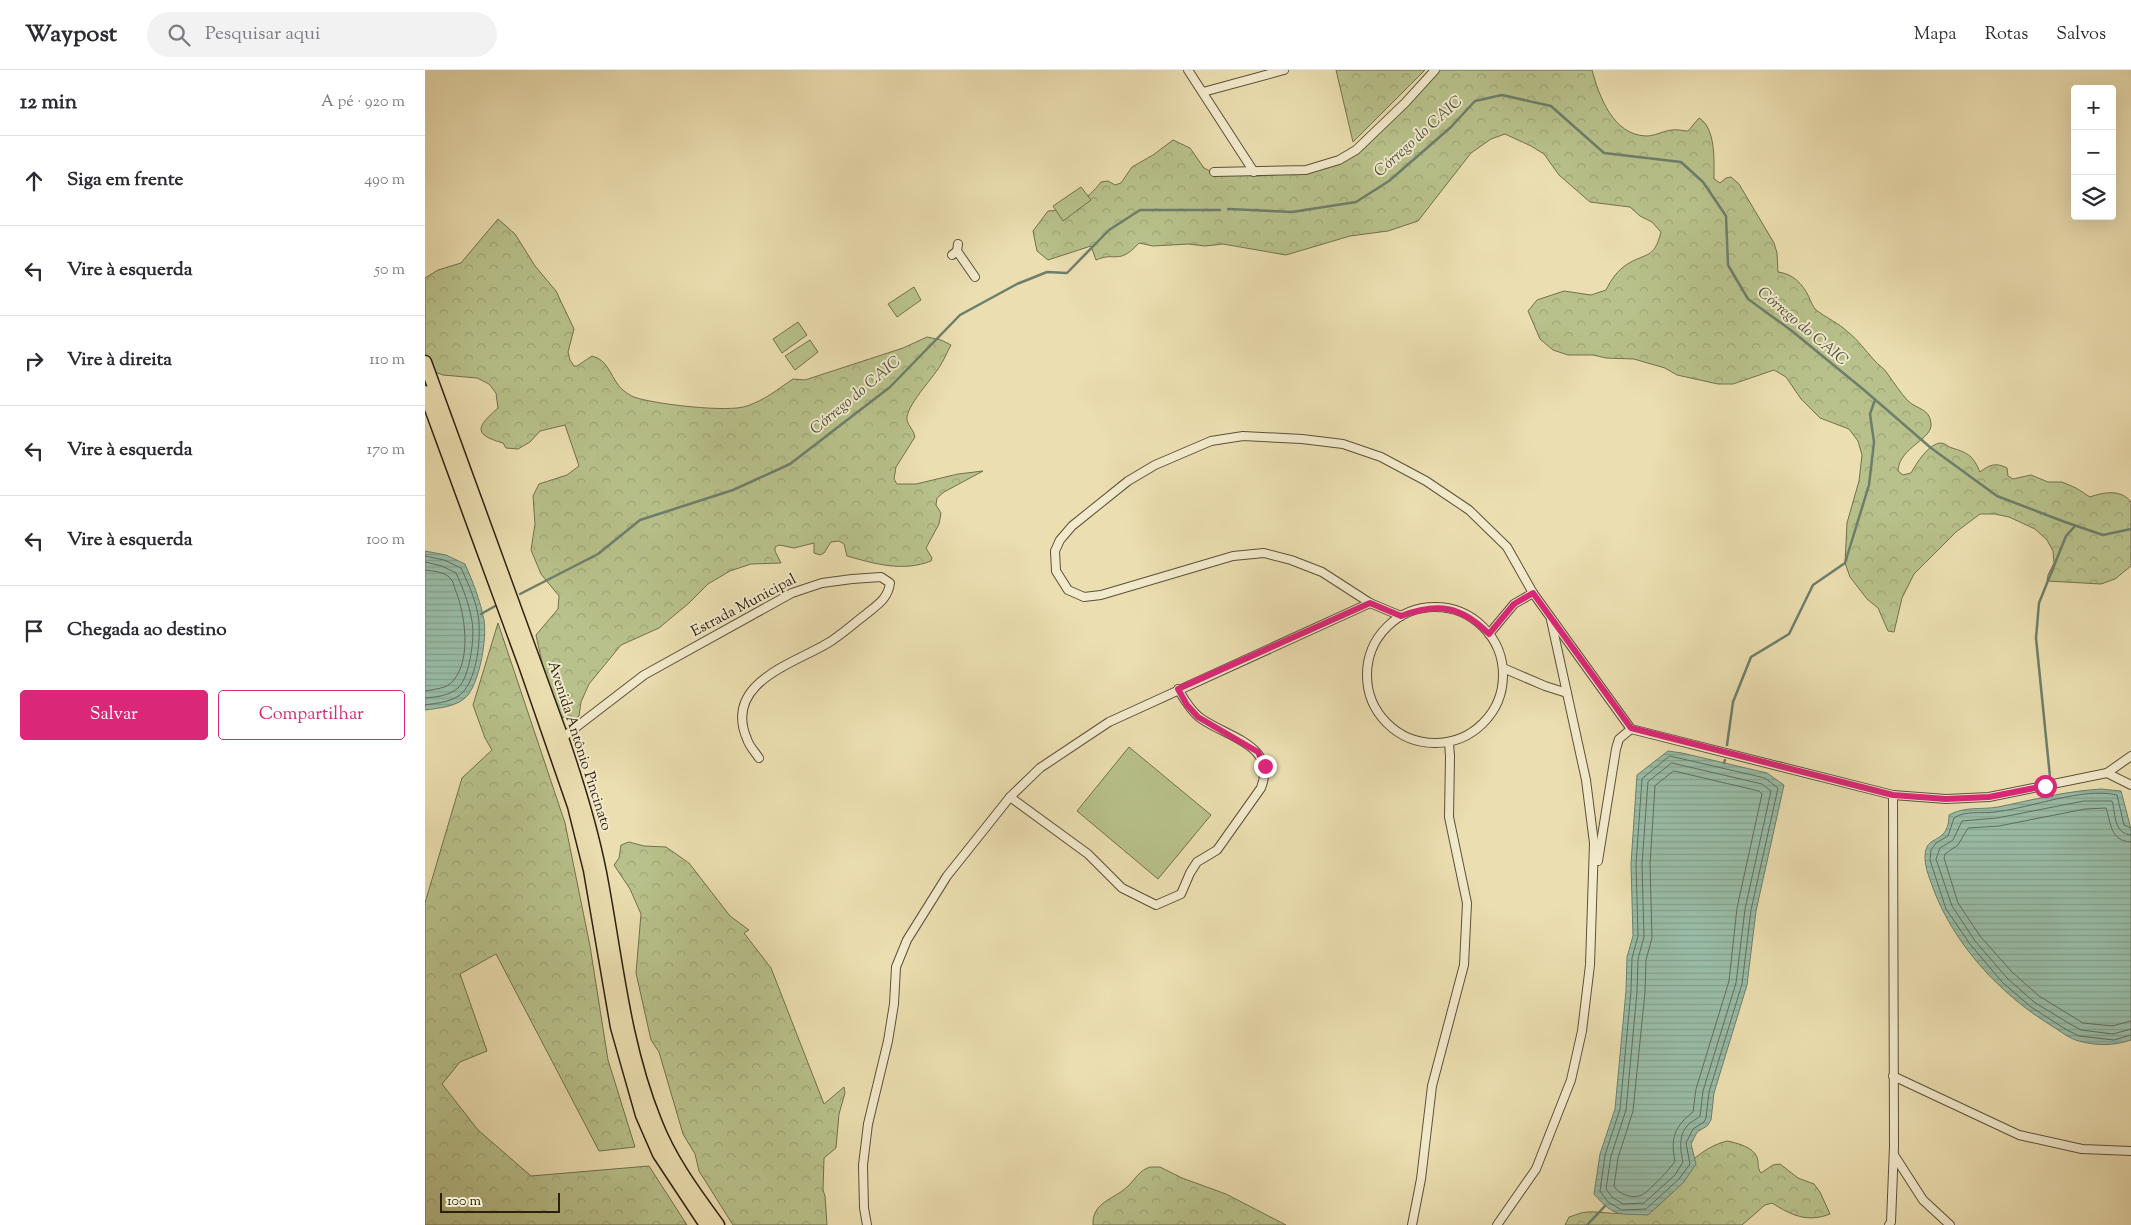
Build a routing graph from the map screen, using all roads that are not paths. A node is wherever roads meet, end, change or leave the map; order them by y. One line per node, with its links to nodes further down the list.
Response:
1 (1189, 70): 4 (street)
2 (1284, 70): 4 (street)
3 (1435, 70): 6 (street)
4 (1203, 92): 6 (street)
5 (1214, 172): 6 (street)
6 (1253, 172)
7 (956, 250): 8 (street)
8 (975, 277)
9 (425, 362): 20 (main road, Avenida Antônio Pincinato)
10 (425, 392): 32 (main road, Avenida Antônio Pincinato)
11 (1533, 593): 12 (street); 14 (street); 15 (street)
12 (1370, 603): 13 (street); 17 (street)
13 (1401, 616): 15 (street); 21 (street)
14 (1550, 616): 18 (street); 19 (street)
15 (1489, 634): 16 (street)
16 (1503, 668): 18 (street); 21 (street)
17 (1178, 689): 27 (street); 27 (street)
18 (1567, 693): 28 (street)
19 (1631, 728): 26 (street); 28 (street)
20 (562, 738): 23 (street, Estrada Municipal); 33 (main road, Avenida Antônio Pincinato)
21 (1449, 742): 35 (street)
22 (2131, 756): 24 (street)
23 (759, 758)
24 (2107, 773): 25 (street); 26 (street)
25 (2131, 785)
26 (1893, 795): 29 (street)
27 (1010, 797): 34 (street)
28 (1594, 885): 36 (street)
29 (1893, 1076): 30 (street); 31 (street)
30 (2131, 1152)
31 (1893, 1155): 37 (street); 38 (street)
32 (706, 1225)
33 (718, 1225)
34 (867, 1225)
35 (1412, 1225)
36 (1497, 1225)
37 (1889, 1225)
38 (1950, 1225)

